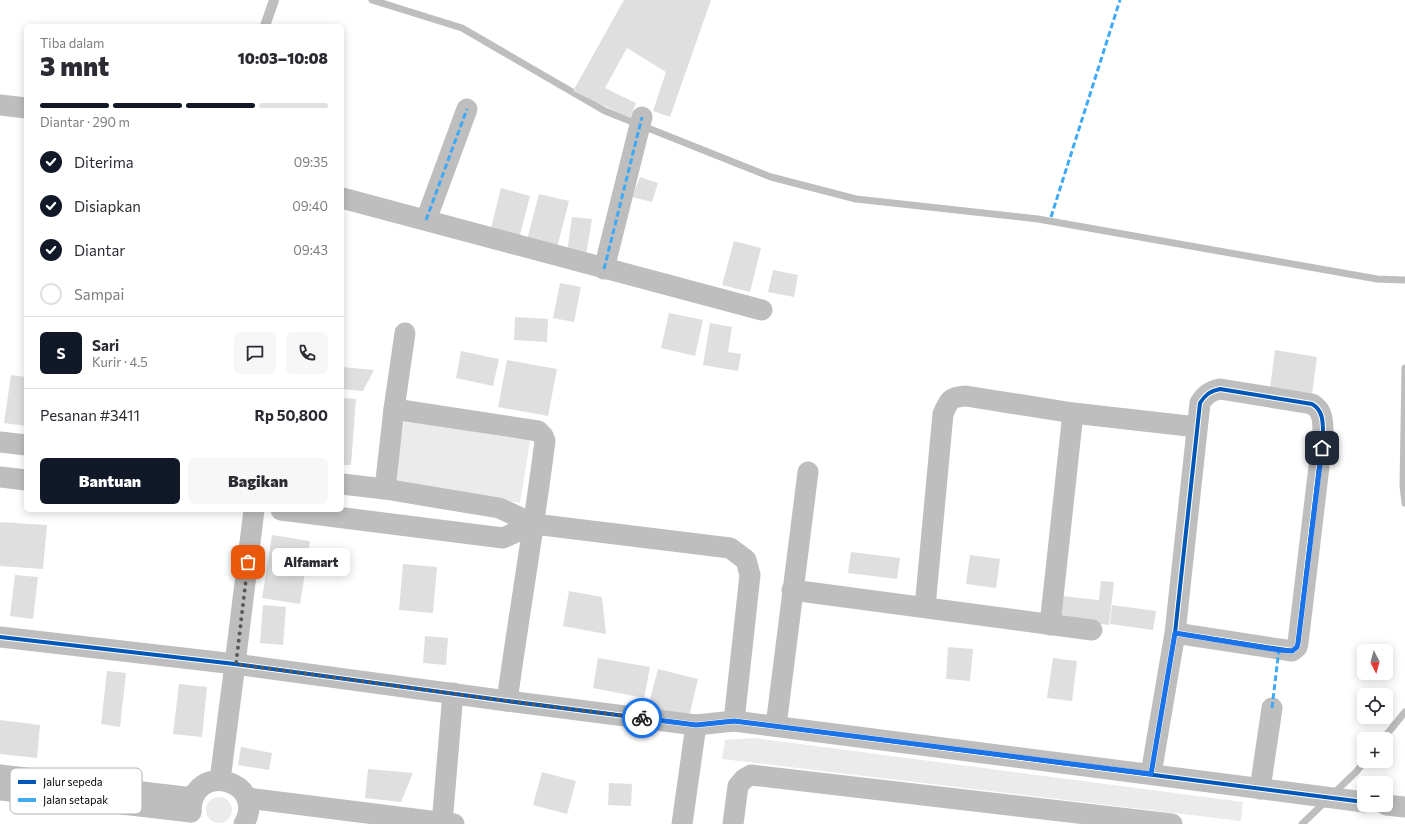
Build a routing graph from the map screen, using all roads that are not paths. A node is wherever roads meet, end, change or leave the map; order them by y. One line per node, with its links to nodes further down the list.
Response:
1 (274, 0): 2 (lane)
2 (266, 24)
3 (0, 105): 4 (street)
4 (24, 108)
5 (467, 109): 8 (street)
6 (640, 127): 9 (street)
7 (344, 199): 8 (street)
8 (426, 220): 9 (street)
9 (604, 269): 10 (street)
10 (762, 310)
11 (404, 333): 12 (street)
12 (394, 409): 21 (street); 24 (street)
13 (1073, 413): 14 (street); 26 (street); 27 (street)
14 (1197, 427): 29 (street); 29 (street)
15 (0, 442): 16 (street)
16 (24, 445)
17 (808, 472): 25 (street)
18 (0, 477): 19 (street)
19 (24, 480)
20 (344, 484): 21 (street)
21 (385, 490): 24 (street)
22 (254, 512): 31 (street)
23 (297, 512): 24 (street)
24 (534, 524): 33 (street); 35 (street)
25 (792, 590): 26 (street); 37 (street)
26 (925, 607): 27 (street)
27 (1050, 625): 28 (street)
28 (1092, 630)
29 (1175, 633): 38 (street)
30 (0, 637): 31 (street)
31 (236, 664): 32 (street); 41 (street)
32 (454, 693): 33 (street); 54 (street)
33 (507, 701): 36 (street)
34 (1272, 708): 42 (street)
35 (734, 721): 36 (street); 37 (street)
36 (696, 725): 55 (street)
37 (776, 726): 38 (street)
38 (1151, 774): 42 (street)
39 (0, 775): 40 (street)
40 (10, 777)
41 (220, 780): 45 (street); 51 (street)
42 (1265, 789): 47 (street)
43 (0, 790): 44 (street)
44 (10, 791)
45 (247, 798): 53 (street); 54 (street)
46 (142, 801): 51 (street)
47 (1357, 801)
48 (142, 805): 51 (street)
49 (1393, 806): 50 (street)
50 (1405, 807)
51 (193, 811)
52 (1103, 820): 56 (street); 57 (street)
53 (248, 824)
54 (446, 824)
55 (682, 824)
56 (733, 824)
57 (1172, 824)

